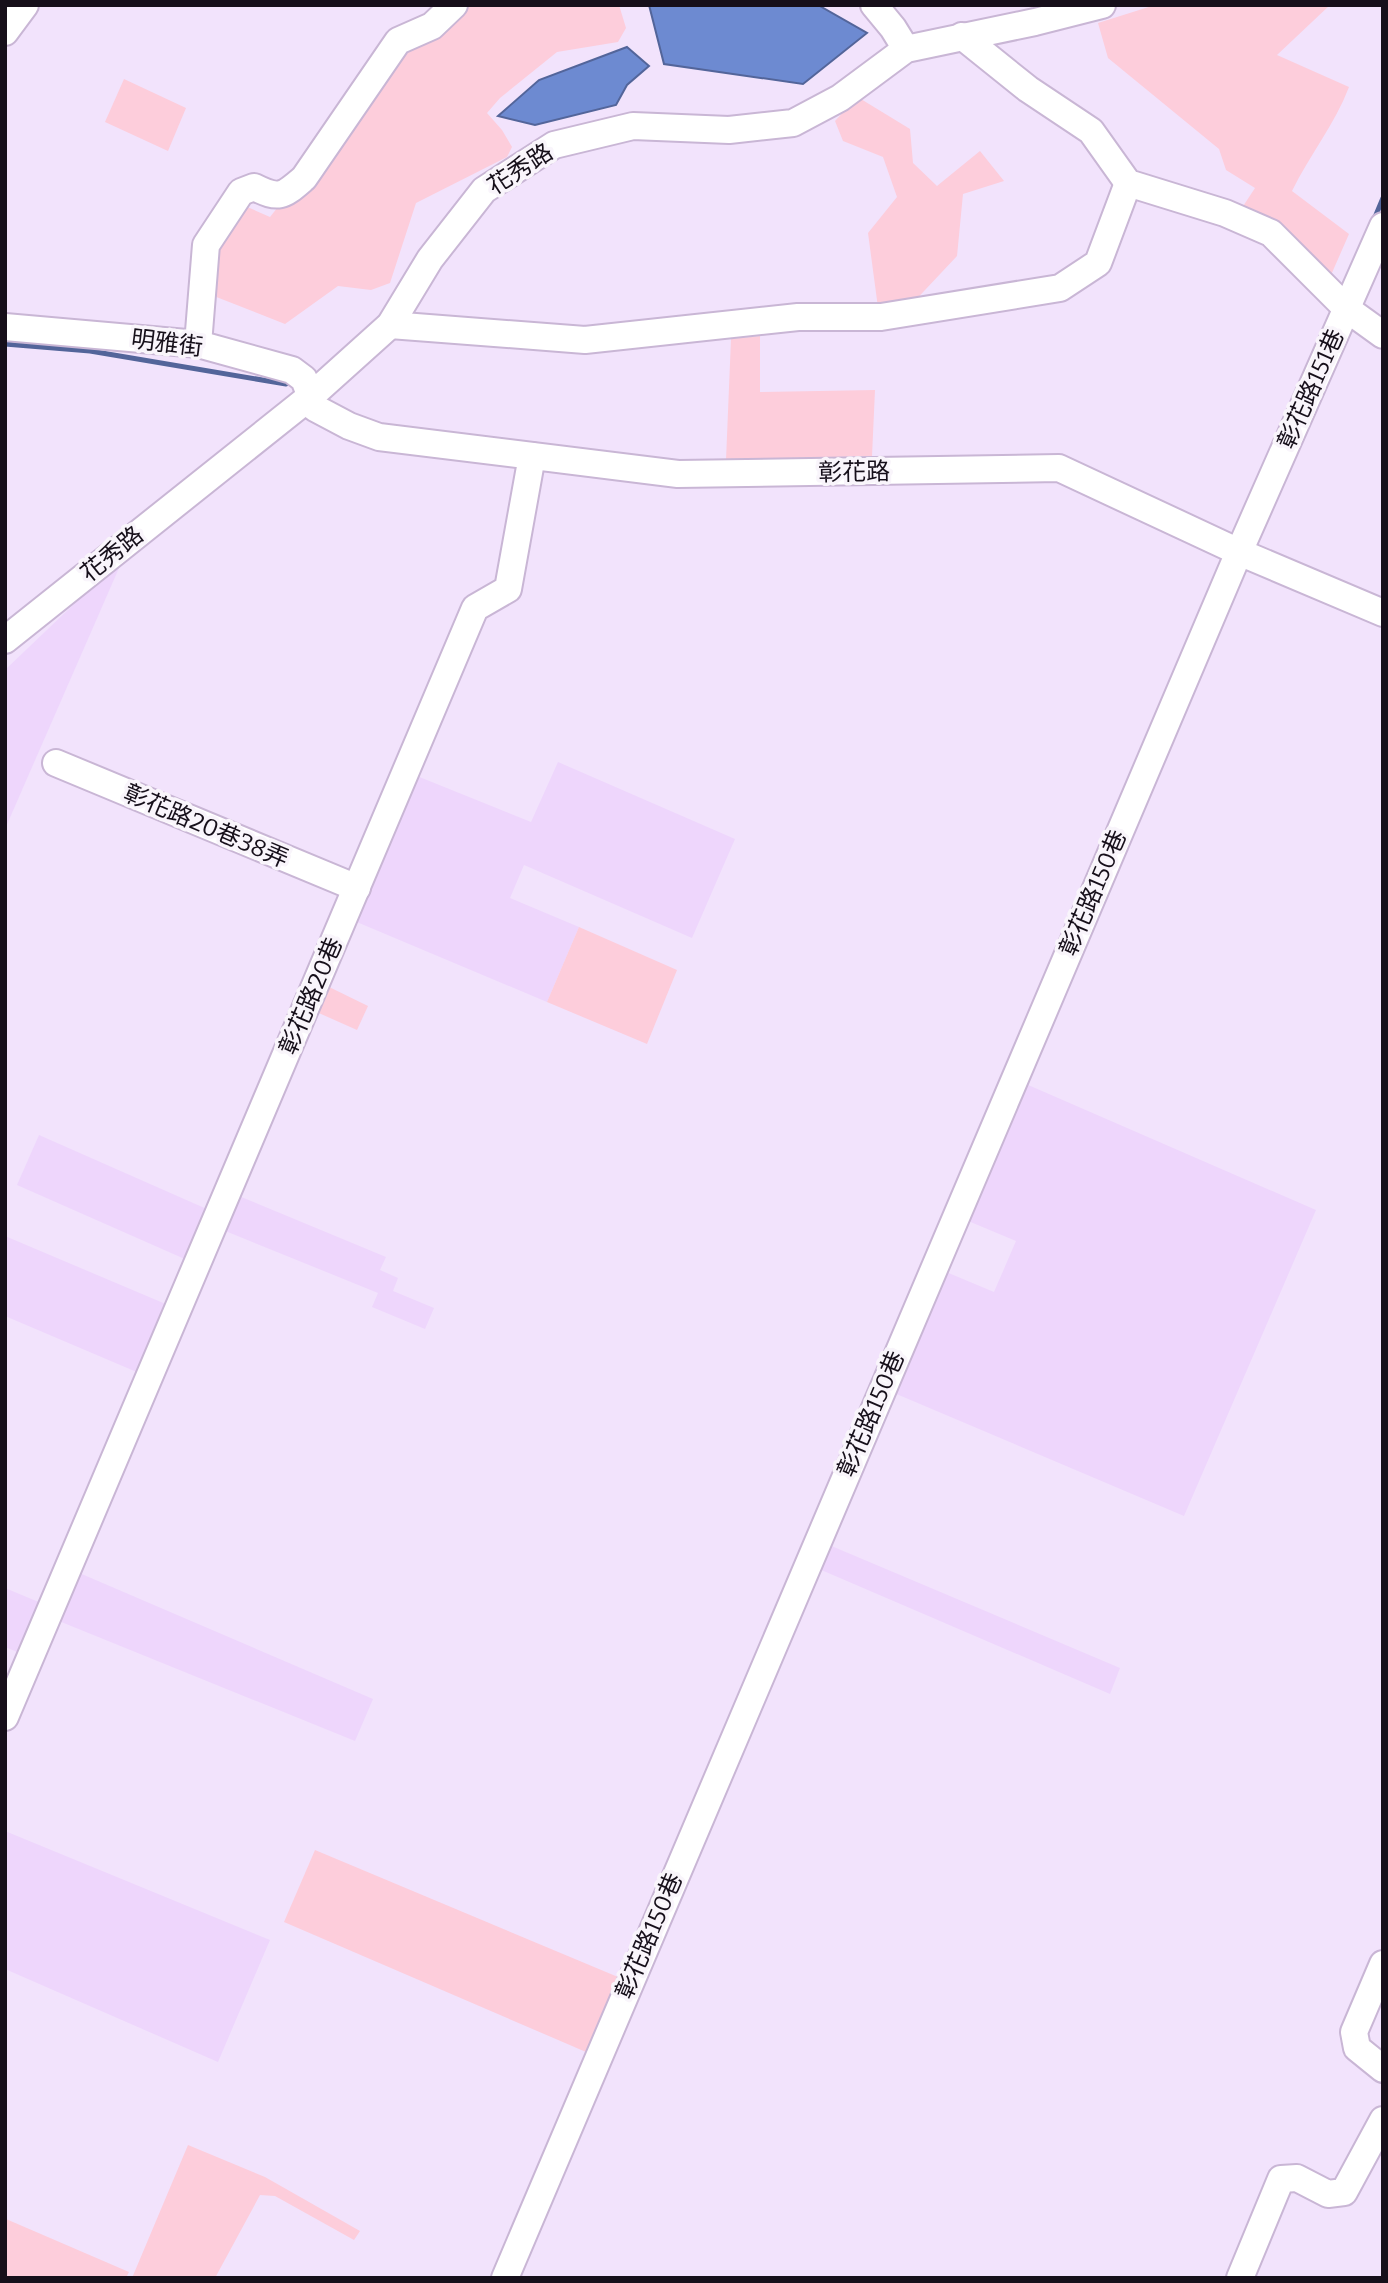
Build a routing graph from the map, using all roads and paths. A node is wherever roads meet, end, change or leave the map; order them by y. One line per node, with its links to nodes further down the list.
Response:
1 (25, 5): 5 (street)
2 (454, 5): 14 (street)
3 (874, 5): 7 (street)
4 (1102, 5): 6 (street, 花秀路)
5 (5, 32)
6 (962, 36): 7 (street, 花秀路); 8 (street)
7 (906, 49): 11 (street, 花秀路)
8 (1128, 183): 10 (street); 11 (street)
9 (1383, 226): 10 (street, 彰花路151巷)
10 (1347, 309): 13 (street); 17 (street, 彰花路151巷)
11 (390, 326): 15 (street, 花秀路)
12 (5, 327): 14 (street, 明雅街)
13 (1383, 335)
14 (198, 344): 15 (street, 明雅街)
15 (311, 396): 16 (street, 彰花路); 19 (street, 花秀路)
16 (532, 456): 17 (street, 彰花路); 21 (street, 彰花路20巷)
17 (1239, 552): 18 (street, 彰花路); 26 (street, 彰花路150巷)
18 (1383, 613)
19 (5, 640)
20 (56, 763): 21 (street, 彰花路20巷38弄)
21 (357, 888): 22 (street, 彰花路20巷)
22 (5, 1717)
23 (1383, 1964): 24 (street)
24 (1383, 2069)
25 (1383, 2120): 27 (street)
26 (505, 2278)
27 (1240, 2278)

